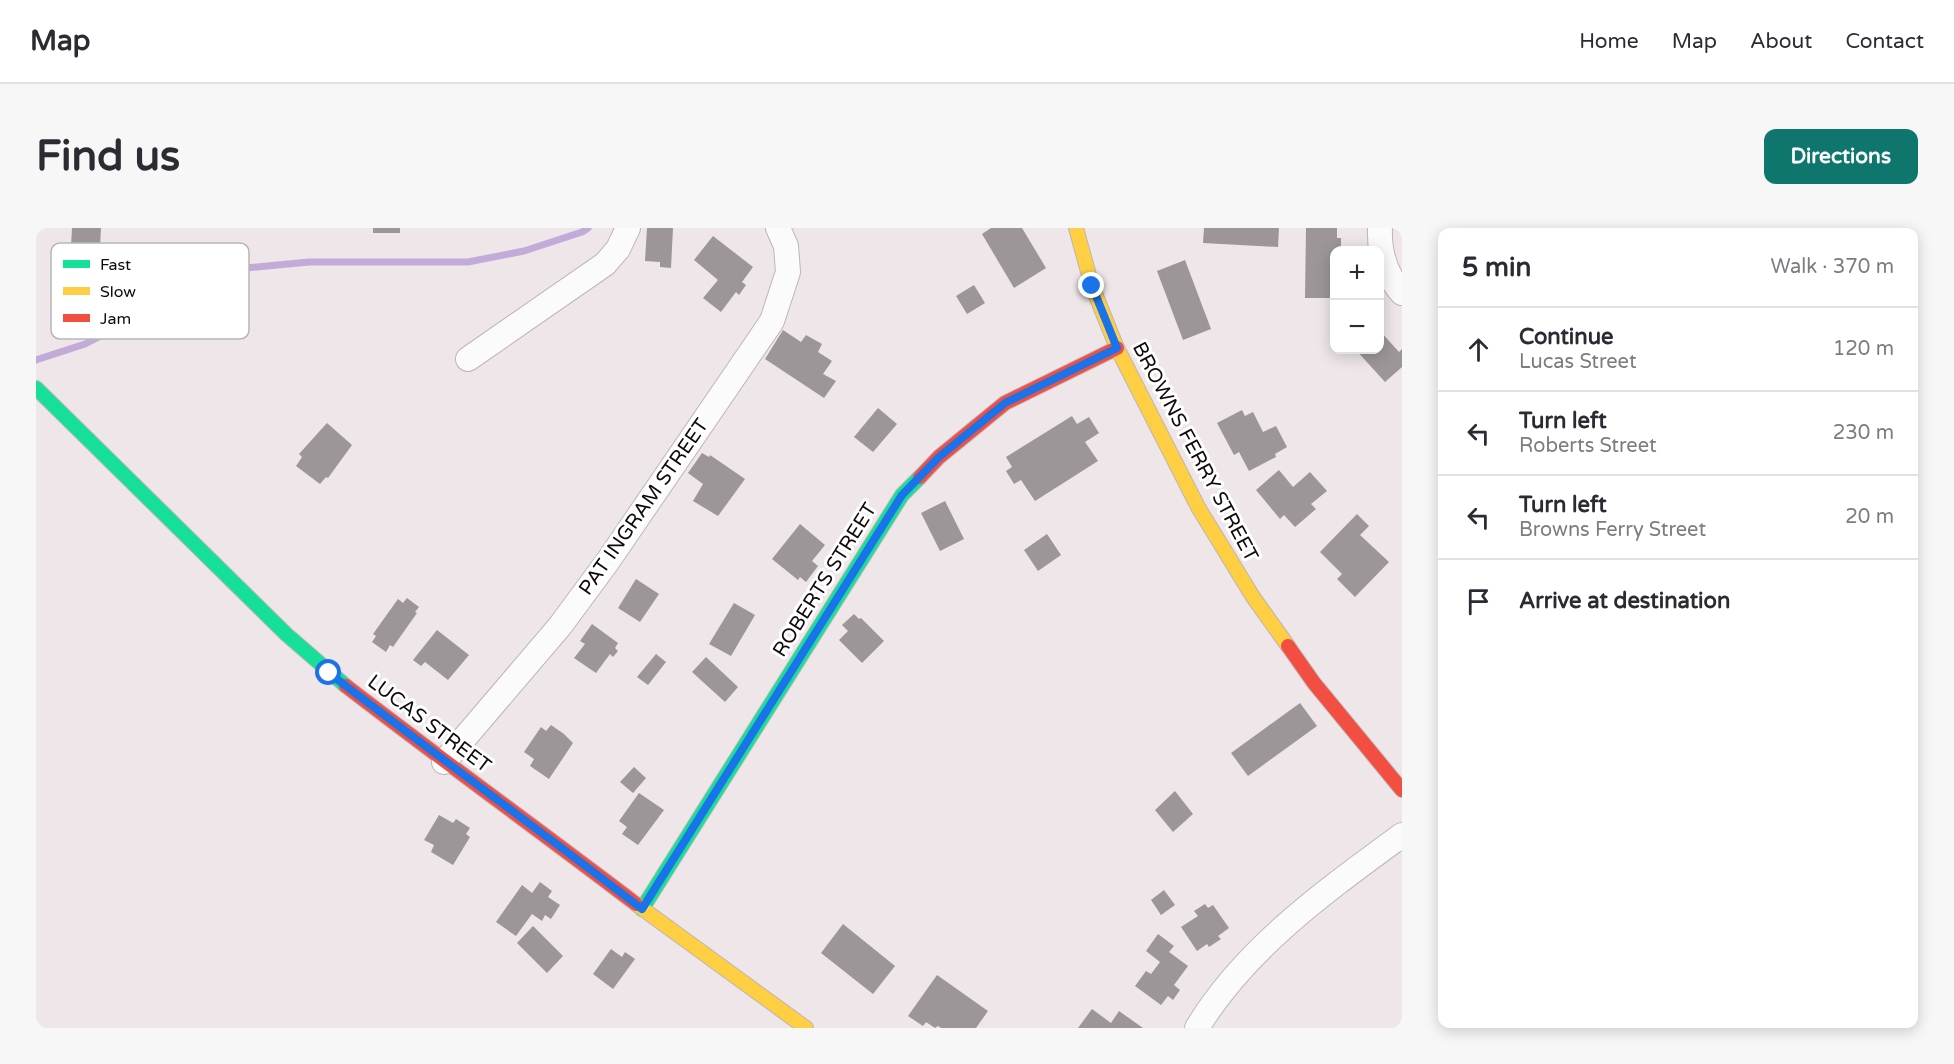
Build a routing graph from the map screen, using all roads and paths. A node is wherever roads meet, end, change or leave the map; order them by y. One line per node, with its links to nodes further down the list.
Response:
1 (628, 228): 7 (street)
2 (778, 228): 9 (street, PAT INGRAM STREET)
3 (1076, 228): 6 (street, BROWNS FERRY STREET)
4 (1380, 228): 5 (street)
5 (1402, 293)
6 (1117, 348): 10 (street, BROWNS FERRY STREET); 12 (street, ROBERTS STREET)
7 (468, 359)
8 (36, 388): 9 (street, LUCAS STREET)
9 (444, 762): 12 (street, LUCAS STREET)
10 (1402, 790)
11 (1402, 836): 14 (street)
12 (642, 909): 13 (street, LUCAS STREET)
13 (806, 1028)
14 (1197, 1028)

